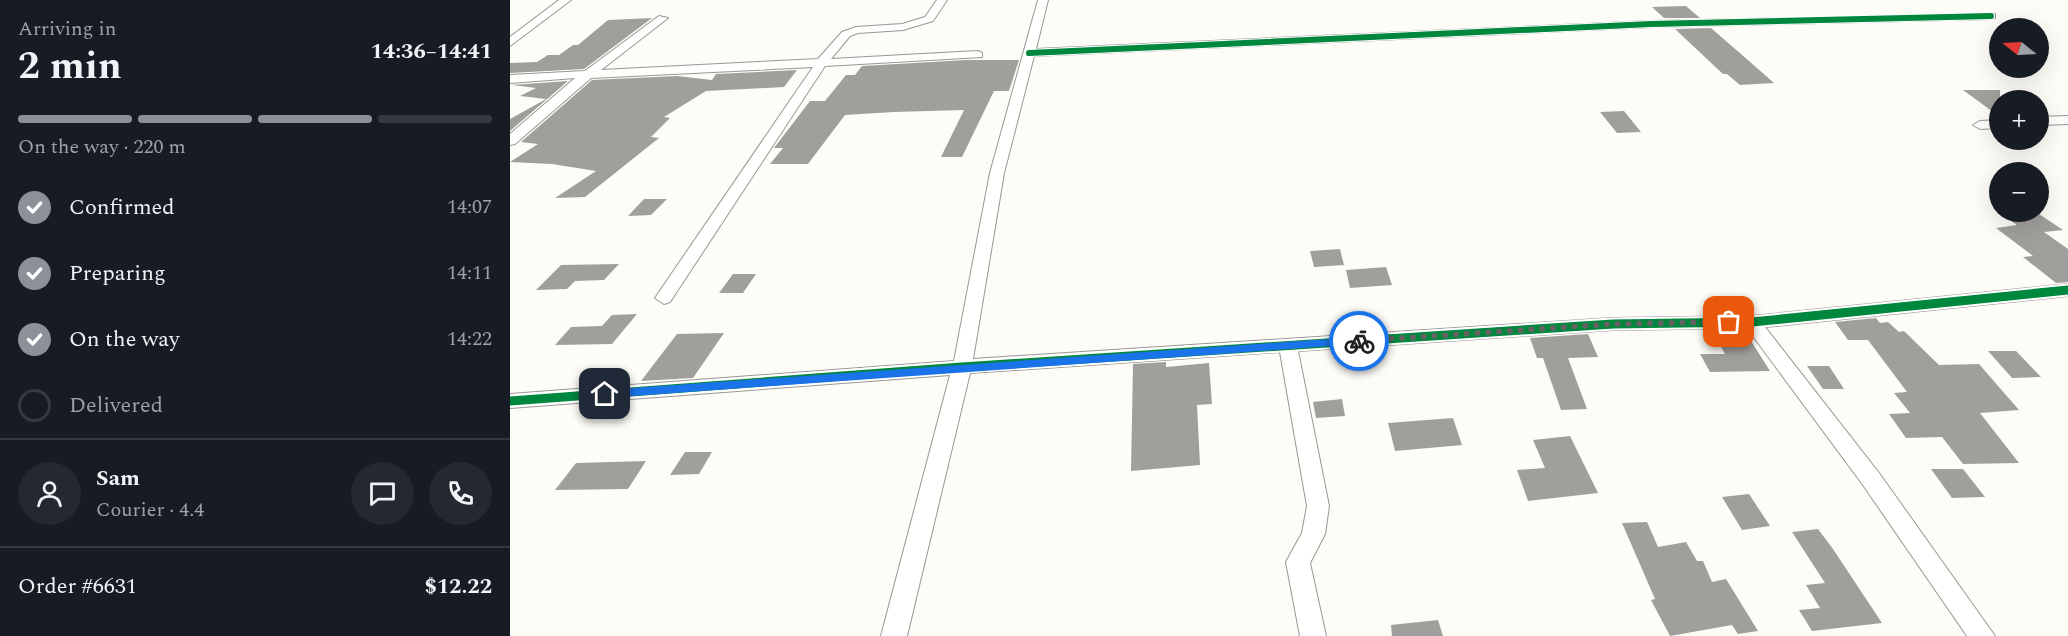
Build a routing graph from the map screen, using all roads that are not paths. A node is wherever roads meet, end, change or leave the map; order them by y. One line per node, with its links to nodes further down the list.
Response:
1 (566, 0): 6 (street)
2 (942, 0): 9 (street)
3 (1043, 0): 7 (street)
4 (1991, 16): 7 (street)
5 (663, 18): 10 (street)
6 (510, 43)
7 (1029, 53): 21 (street)
8 (978, 55): 9 (street)
9 (822, 62): 10 (street); 18 (street)
10 (588, 75): 11 (street); 16 (street)
11 (510, 79)
12 (2068, 120): 13 (street)
13 (2049, 121)
14 (1980, 125): 15 (street)
15 (1989, 125)
16 (510, 141)
17 (2068, 290): 19 (street)
18 (664, 298)
19 (1752, 322): 20 (street); 25 (street)
20 (1288, 346): 21 (street); 24 (street)
21 (962, 367): 22 (street); 23 (street)
22 (510, 401)
23 (894, 636)
24 (1313, 636)
25 (1982, 636)

